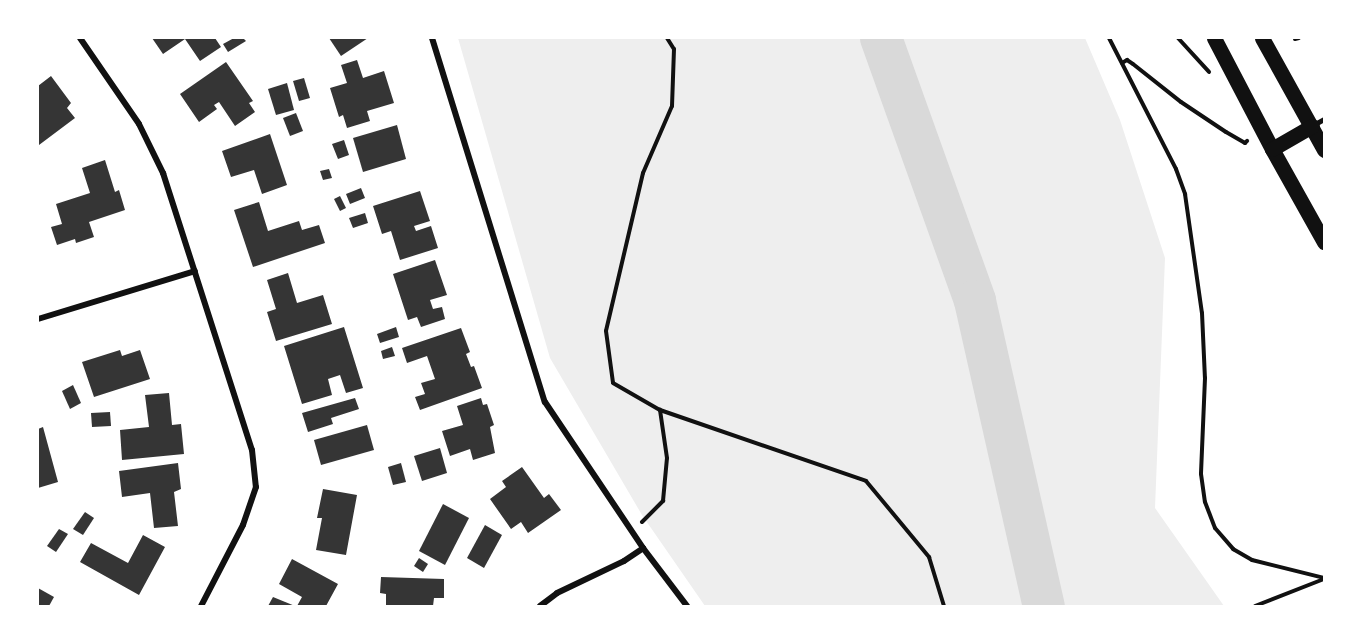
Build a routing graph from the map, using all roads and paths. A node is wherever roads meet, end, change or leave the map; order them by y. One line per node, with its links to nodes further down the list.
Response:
1 (80, 38): 13 (street)
2 (432, 38): 16 (street)
3 (667, 38): 15 (path)
4 (1109, 38): 7 (path)
5 (1214, 38): 10 (main road)
6 (1262, 38): 8 (main road)
7 (1122, 63): 9 (path); 18 (path)
8 (1318, 122): 10 (main road); 11 (main road)
9 (1251, 139)
10 (1272, 149): 12 (main road)
11 (1324, 150)
12 (1324, 242)
13 (195, 271): 14 (street); 19 (street)
14 (38, 319)
15 (660, 410): 16 (path); 22 (path)
16 (632, 532): 17 (street)
17 (643, 548): 20 (street); 21 (street)
18 (1324, 578): 23 (path)
19 (201, 606)
20 (540, 606)
21 (687, 606)
22 (945, 606)
23 (1254, 606)

